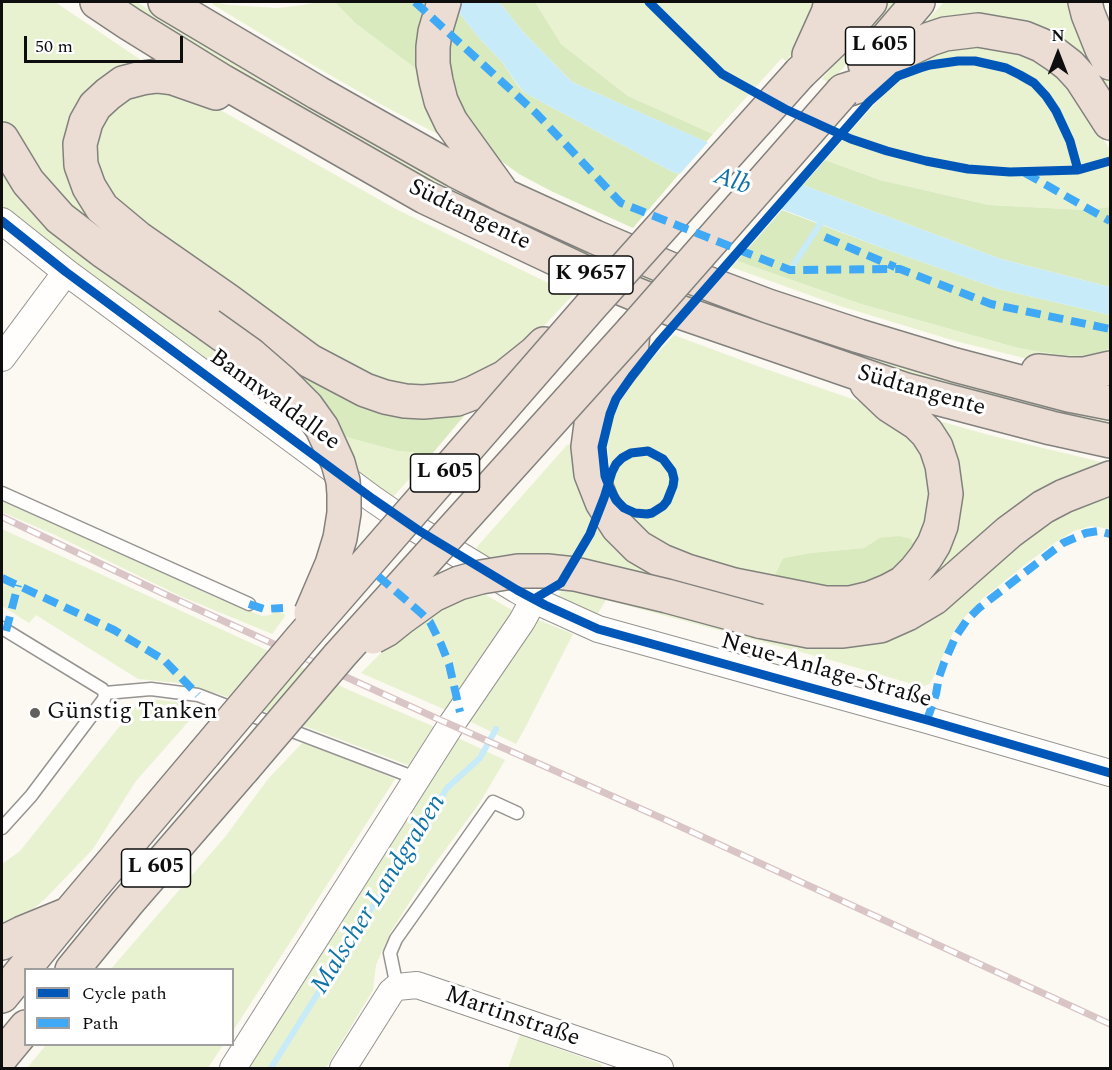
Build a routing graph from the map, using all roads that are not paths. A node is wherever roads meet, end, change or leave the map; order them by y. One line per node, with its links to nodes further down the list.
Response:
1 (97, 2): 11 (highway, Südtangente / K 9657)
2 (165, 2): 14 (highway, Südtangente / K 9657)
3 (444, 2): 14 (highway)
4 (831, 2): 9 (highway)
5 (870, 2): 9 (highway, L 605)
6 (918, 2): 10 (highway, L 605)
7 (1085, 2): 8 (highway)
8 (1110, 63)
9 (800, 73): 17 (highway, L 605, bridge)
10 (843, 91): 12 (highway); 19 (highway, L 605, bridge)
11 (267, 107): 18 (highway); 23 (highway, Südtangente / K 9657)
12 (1110, 123)
13 (2, 139): 18 (highway)
14 (505, 196): 21 (highway, Südtangente / K 9657)
15 (2, 221): 16 (street, Bannwaldallee)
16 (66, 272): 20 (street); 28 (street, Bannwaldallee)
17 (590, 307): 18 (highway, bridge); 32 (highway, L 605, bridge)
18 (218, 312): 32 (highway, bridge)
19 (633, 330): 30 (highway); 33 (highway, L 605, bridge)
20 (2, 358)
21 (955, 365): 22 (highway); 24 (highway, Südtangente / K 9657)
22 (1110, 368)
23 (855, 373): 25 (highway, Südtangente / K 9657); 30 (highway)
24 (1110, 403)
25 (1110, 441)
26 (1110, 478): 30 (highway)
27 (2, 493): 29 (lane)
28 (534, 599): 35 (street, Neue-Anlage-Straße); 36 (street)
29 (249, 604)
30 (764, 607): 33 (highway, bridge)
31 (2, 628): 34 (lane)
32 (301, 639): 39 (highway, L 605, bridge)
33 (340, 655): 42 (highway, L 605, bridge)
34 (105, 693): 36 (lane); 38 (lane)
35 (1110, 773)
36 (417, 780): 48 (street)
37 (517, 813): 44 (lane)
38 (2, 828)
39 (68, 915): 40 (highway); 41 (highway, L 605)
40 (2, 944)
41 (25, 968)
42 (73, 968)
43 (24, 969): 45 (highway, L 605)
44 (397, 987): 49 (street); 50 (street, Martinstraße)
45 (2, 996)
46 (24, 1029): 47 (highway)
47 (2, 1056)
48 (233, 1068)
49 (344, 1068)
50 (655, 1068)

